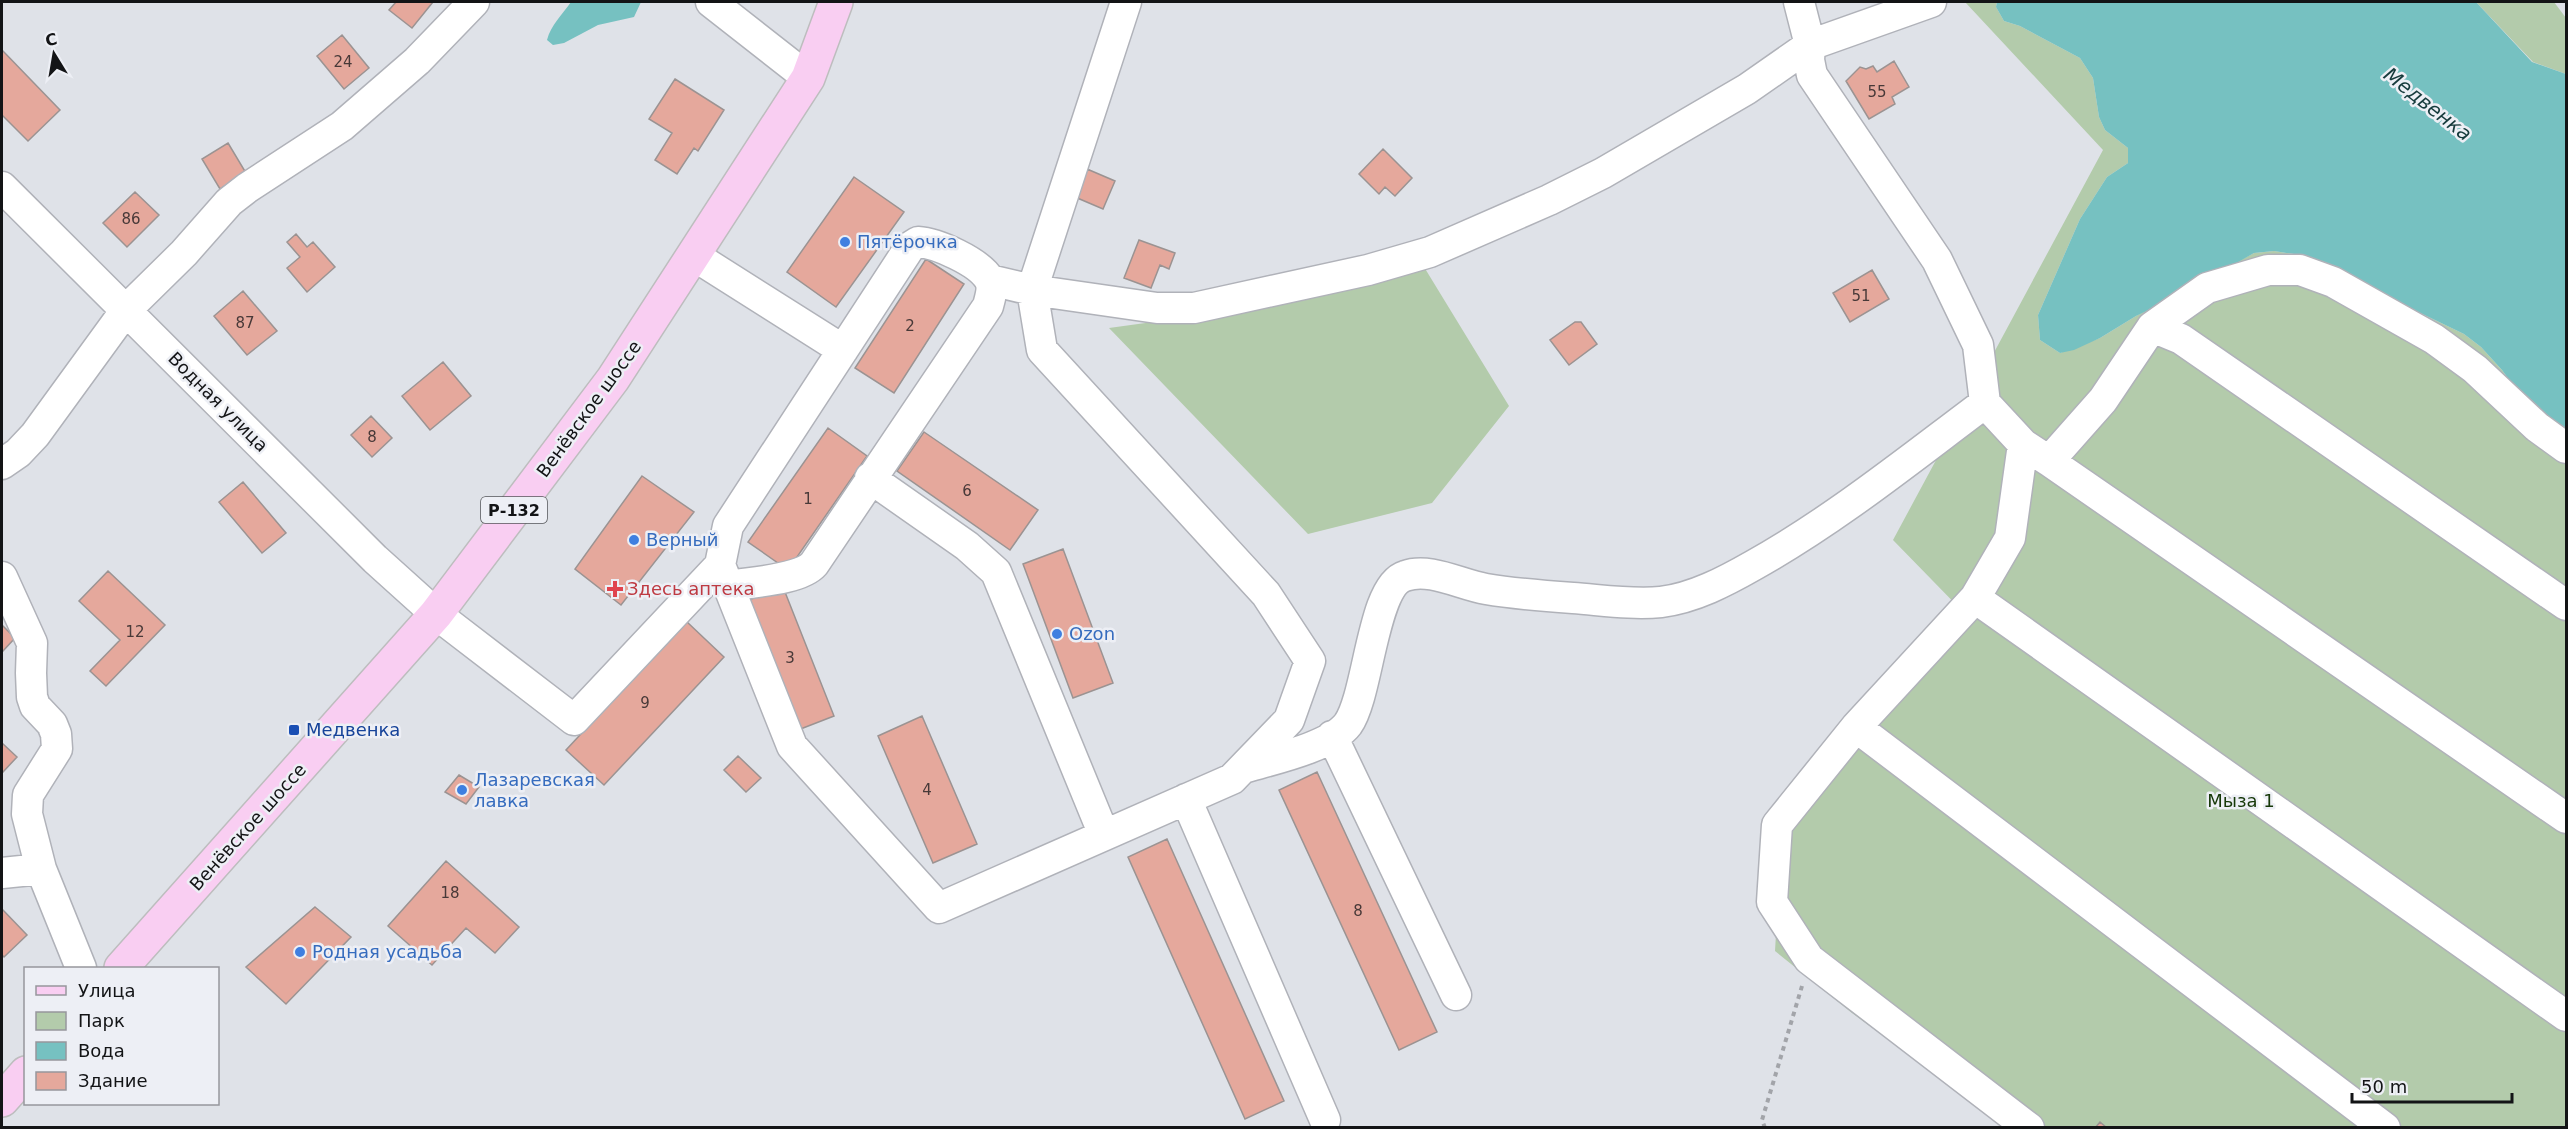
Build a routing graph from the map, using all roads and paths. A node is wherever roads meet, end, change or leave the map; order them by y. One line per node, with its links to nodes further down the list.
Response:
1 (474, 2): 13 (street)
2 (711, 2): 8 (street)
3 (836, 2): 8 (main road, Венёвское шоссе / Р-132)
4 (1126, 2): 12 (street)
5 (1799, 2): 7 (street)
6 (1931, 2): 7 (street)
7 (1810, 45): 12 (street); 16 (street)
8 (808, 78): 10 (main road, Венёвское шоссе / Р-132)
9 (2, 187): 13 (street, Водная улица)
10 (693, 255): 15 (street); 26 (main road, Венёвское шоссе / Р-132)
11 (990, 280): 12 (street); 15 (street); 21 (street)
12 (1032, 290): 29 (street)
13 (126, 309): 20 (street); 26 (street, Водная улица)
14 (2152, 327): 18 (street); 19 (street); 25 (street)
15 (843, 350): 23 (street)
16 (1985, 403): 17 (street); 28 (street)
17 (2024, 444): 19 (street); 24 (street)
18 (2566, 448)
19 (2049, 460): 31 (street)
20 (2, 464)
21 (870, 478): 23 (street); 32 (street)
22 (2, 576): 33 (street)
23 (724, 576): 26 (street, Водная улица); 32 (street)
24 (1975, 598): 27 (street); 39 (street)
25 (2566, 605)
26 (436, 614): 37 (main road, Венёвское шоссе / Р-132)
27 (1856, 728): 35 (street); 45 (street)
28 (1332, 736): 29 (street); 38 (street)
29 (1243, 768): 30 (street)
30 (1186, 800): 32 (street); 42 (street)
31 (2566, 818)
32 (1104, 835)
33 (40, 869): 34 (street); 36 (street)
34 (2, 873)
35 (1809, 959): 43 (path); 44 (street)
36 (80, 967)
37 (123, 967)
38 (1456, 995)
39 (2566, 1016)
40 (24, 1075): 41 (main road)
41 (2, 1100)
42 (1325, 1120)
43 (1765, 1128)
44 (2029, 1128)
45 (2385, 1128)

